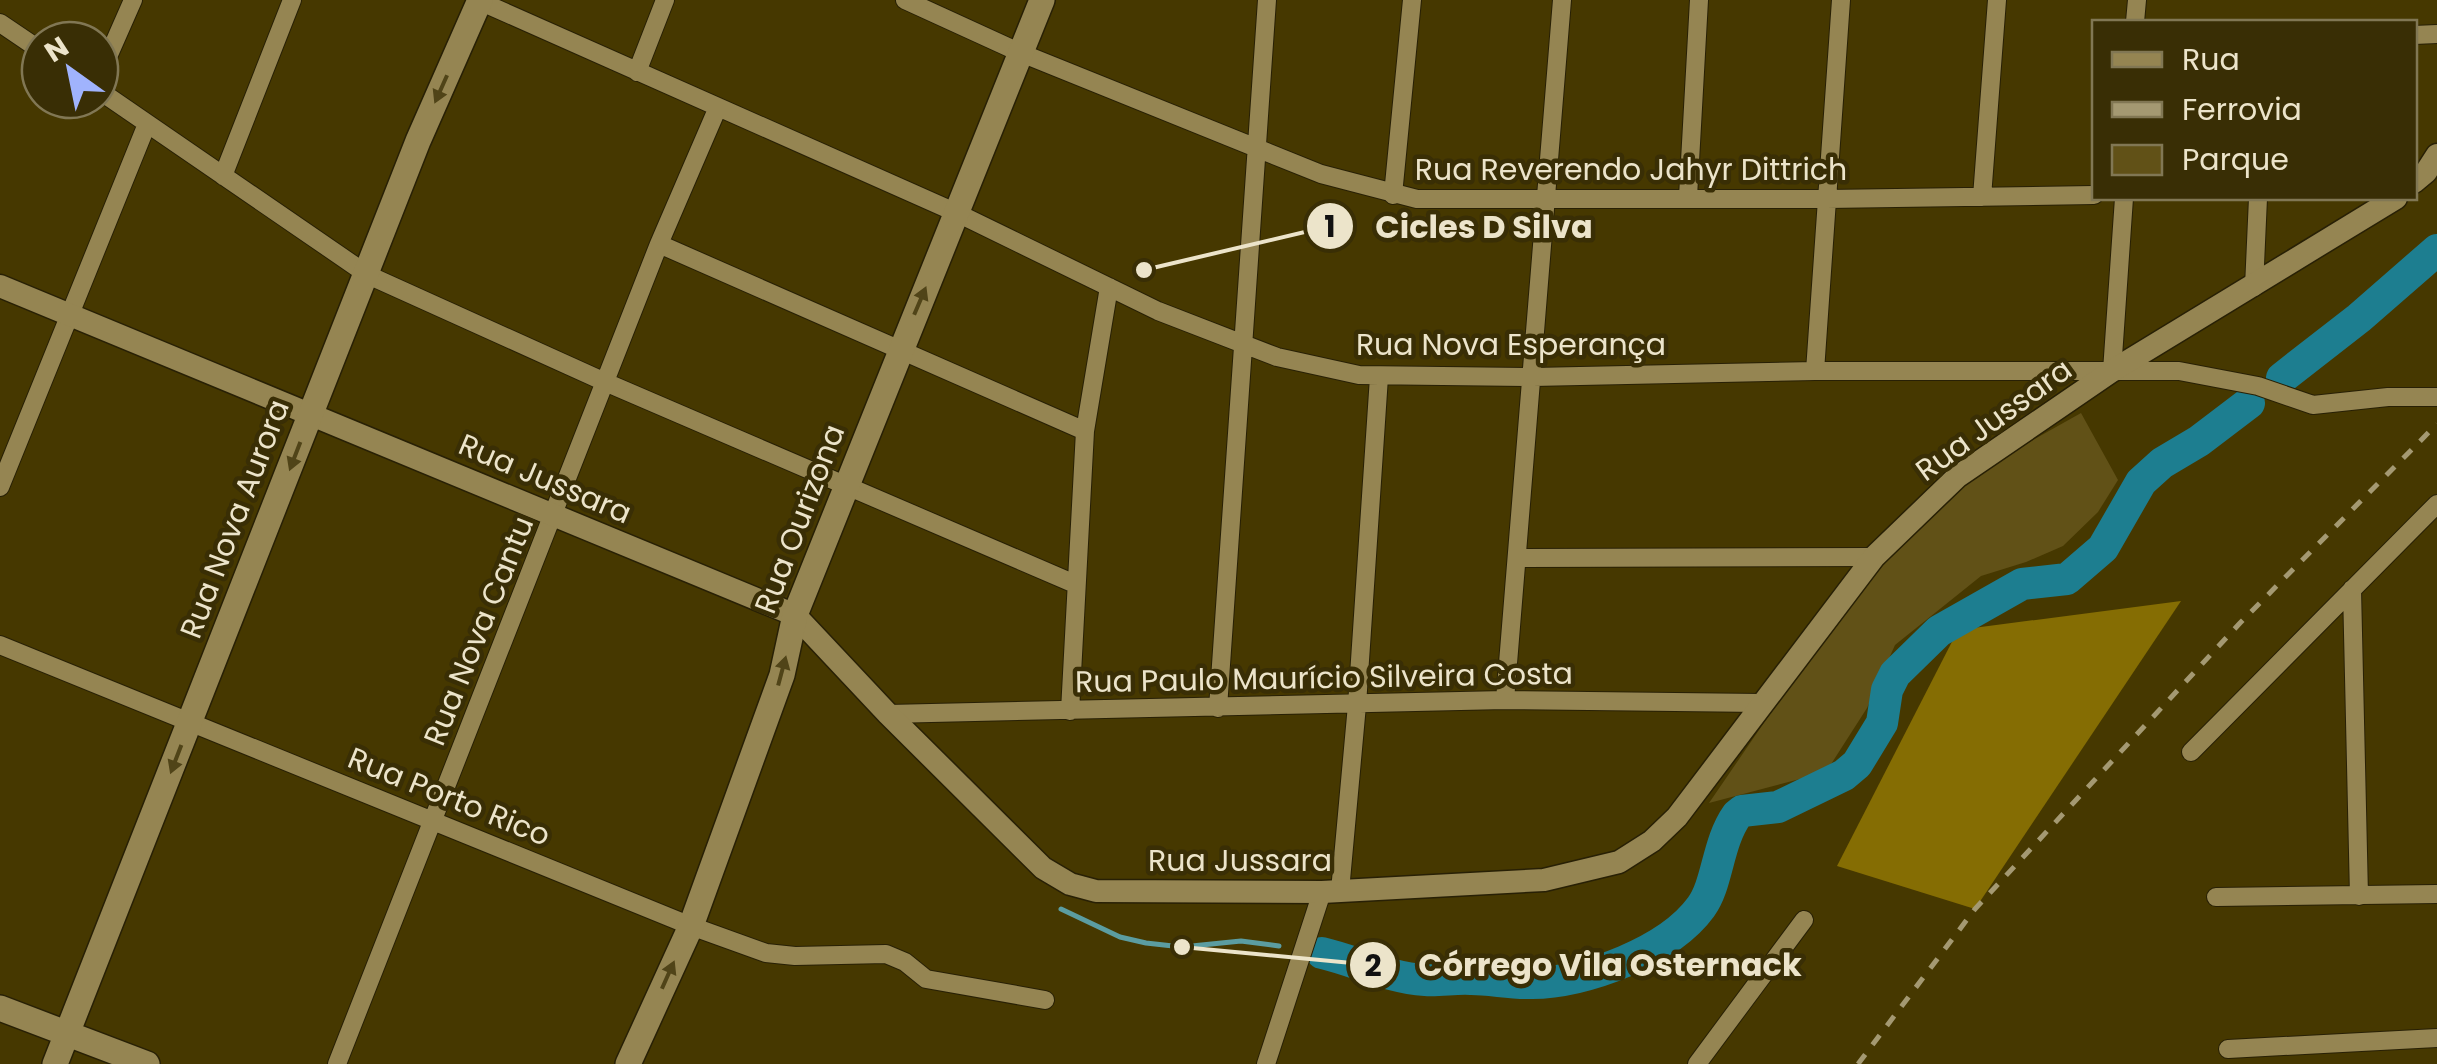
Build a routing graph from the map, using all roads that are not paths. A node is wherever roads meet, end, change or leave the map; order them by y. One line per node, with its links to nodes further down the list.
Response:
1 (132, 0): 13 (street)
2 (292, 0): 21 (street)
3 (479, 0): 15 (street, Rua Nova Esperança); 34 (main road, Rua Nova Aurora, one-way to 34)
4 (665, 0): 15 (street)
5 (905, 0): 14 (street, Rua Reverendo Jahyr Dittrich)
6 (1042, 0): 14 (main road, Rua Ourizona)
7 (1267, 0): 19 (street)
8 (1412, 0): 23 (street)
9 (1562, 0): 27 (street)
10 (1699, 0): 25 (street)
11 (1841, 0): 28 (street)
12 (1997, 0): 26 (street)
13 (120, 28)
14 (1021, 53): 19 (street, Rua Reverendo Jahyr Dittrich); 32 (main road, Rua Ourizona)
15 (638, 72): 17 (street, Rua Nova Esperança)
16 (120, 106): 18 (street)
17 (718, 106): 32 (street, Rua Nova Esperança); 33 (street, Rua Nova Cantu)
18 (147, 124): 21 (street); 38 (street)
19 (1257, 147): 23 (street, Rua Reverendo Jahyr Dittrich); 39 (street)
20 (2437, 155): 22 (street)
21 (223, 176): 34 (street)
22 (2417, 180)
23 (1393, 195): 27 (street, Rua Reverendo Jahyr Dittrich)
24 (2092, 196): 26 (street, Rua Reverendo Jahyr Dittrich)
25 (1688, 197): 27 (street, Rua Reverendo Jahyr Dittrich); 28 (street, Rua Reverendo Jahyr Dittrich)
26 (1982, 197): 28 (street, Rua Reverendo Jahyr Dittrich)
27 (1546, 199): 44 (street)
28 (1827, 199): 42 (street)
29 (2124, 200): 41 (street)
30 (2258, 200): 37 (street)
31 (2393, 200): 37 (street, Rua Jussara)
32 (957, 213): 36 (street, Rua Nova Esperança); 40 (main road, Rua Ourizona, one-way to 32)
33 (659, 244): 40 (street); 45 (street, Rua Nova Cantu)
34 (368, 275): 45 (street); 47 (main road, Rua Nova Aurora)
35 (0, 286): 38 (street, Rua Jussara)
36 (1110, 287): 39 (street, Rua Nova Esperança); 48 (street)
37 (2254, 287): 41 (street, Rua Jussara)
38 (70, 313): 47 (street, Rua Jussara); 50 (street)
39 (1243, 344): 43 (street, Rua Nova Esperança); 62 (street)
40 (899, 352): 48 (street); 49 (main road, Rua Ourizona)
41 (2112, 370): 42 (street, Rua Nova Esperança); 46 (street, Rua Nova Esperança); 53 (street, Rua Jussara)
42 (1815, 371): 44 (street, Rua Nova Esperança)
43 (1380, 376): 44 (street, Rua Nova Esperança); 61 (street)
44 (1533, 377): 54 (street)
45 (605, 382): 49 (street); 52 (street, Rua Nova Cantu)
46 (2437, 397)
47 (312, 412): 52 (street, Rua Jussara); 65 (main road, Rua Nova Aurora, one-way to 65)
48 (1085, 431): 55 (street)
49 (847, 486): 55 (street); 57 (main road, Rua Ourizona)
50 (0, 487)
51 (2437, 504): 56 (street)
52 (554, 516): 57 (street, Rua Jussara); 67 (street, Rua Nova Cantu)
53 (1874, 557): 54 (street); 60 (street, Rua Jussara)
54 (1518, 558): 59 (street)
55 (1075, 584): 63 (street)
56 (2352, 589): 66 (street); 70 (street)
57 (796, 615): 64 (street, Rua Jussara); 73 (main road, Rua Ourizona, one-way to 57)
58 (0, 645): 65 (street, Rua Porto Rico)
59 (1506, 700): 60 (street, Rua Paulo Maurício Silveira Costa); 61 (street, Rua Paulo Maurício Silveira Costa)
60 (1761, 703): 68 (street, Rua Jussara)
61 (1357, 705): 62 (street, Rua Paulo Maurício Silveira Costa); 68 (street)
62 (1218, 708): 63 (street, Rua Paulo Maurício Silveira Costa)
63 (1070, 710): 64 (street, Rua Paulo Maurício Silveira Costa)
64 (888, 714): 68 (street, Rua Jussara)
65 (191, 720): 67 (street, Rua Porto Rico); 76 (main road, Rua Nova Aurora, one-way to 76)
66 (2191, 752)
67 (433, 821): 73 (street, Rua Porto Rico); 81 (street, Rua Nova Cantu)
68 (1330, 892): 83 (street)
69 (2437, 894): 70 (street)
70 (2359, 896): 71 (street)
71 (2216, 897)
72 (1804, 920): 84 (street)
73 (690, 926): 74 (street, Rua Porto Rico); 82 (main road, Rua Ourizona, one-way to 73)
74 (1045, 1000)
75 (0, 1008): 76 (main road)
76 (69, 1034): 79 (main road, Rua Nova Aurora); 80 (main road)
77 (2437, 1038): 78 (street)
78 (2228, 1049)
79 (55, 1064)
80 (148, 1064)
81 (337, 1064)
82 (628, 1064)
83 (1266, 1064)
84 (1697, 1064)

